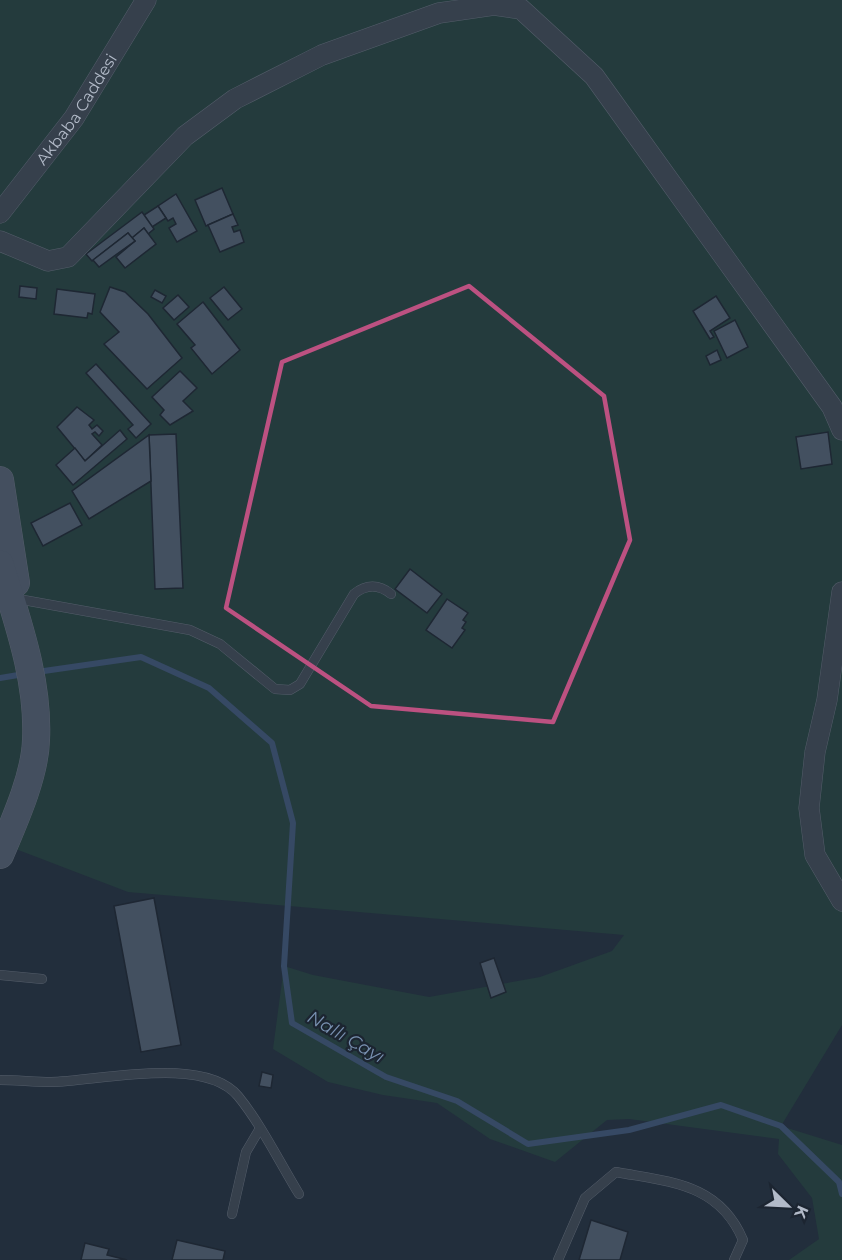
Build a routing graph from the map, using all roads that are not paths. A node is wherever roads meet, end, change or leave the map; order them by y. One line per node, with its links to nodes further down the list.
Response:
1 (146, 0): 2 (street, Akbaba Caddesi)
2 (0, 213)
3 (0, 241): 4 (street)
4 (842, 430)
5 (0, 480): 9 (main road)
6 (0, 564): 10 (main road)
7 (842, 592): 12 (street)
8 (391, 594): 9 (lane)
9 (18, 599): 10 (main road)
10 (26, 646): 11 (main road)
11 (0, 855)
12 (842, 901)
13 (0, 975): 14 (lane)
14 (42, 979)
15 (0, 1080): 16 (lane)
16 (259, 1130): 17 (lane); 18 (lane)
17 (299, 1194)
18 (232, 1214)
19 (558, 1260): 20 (lane)
20 (734, 1260)

